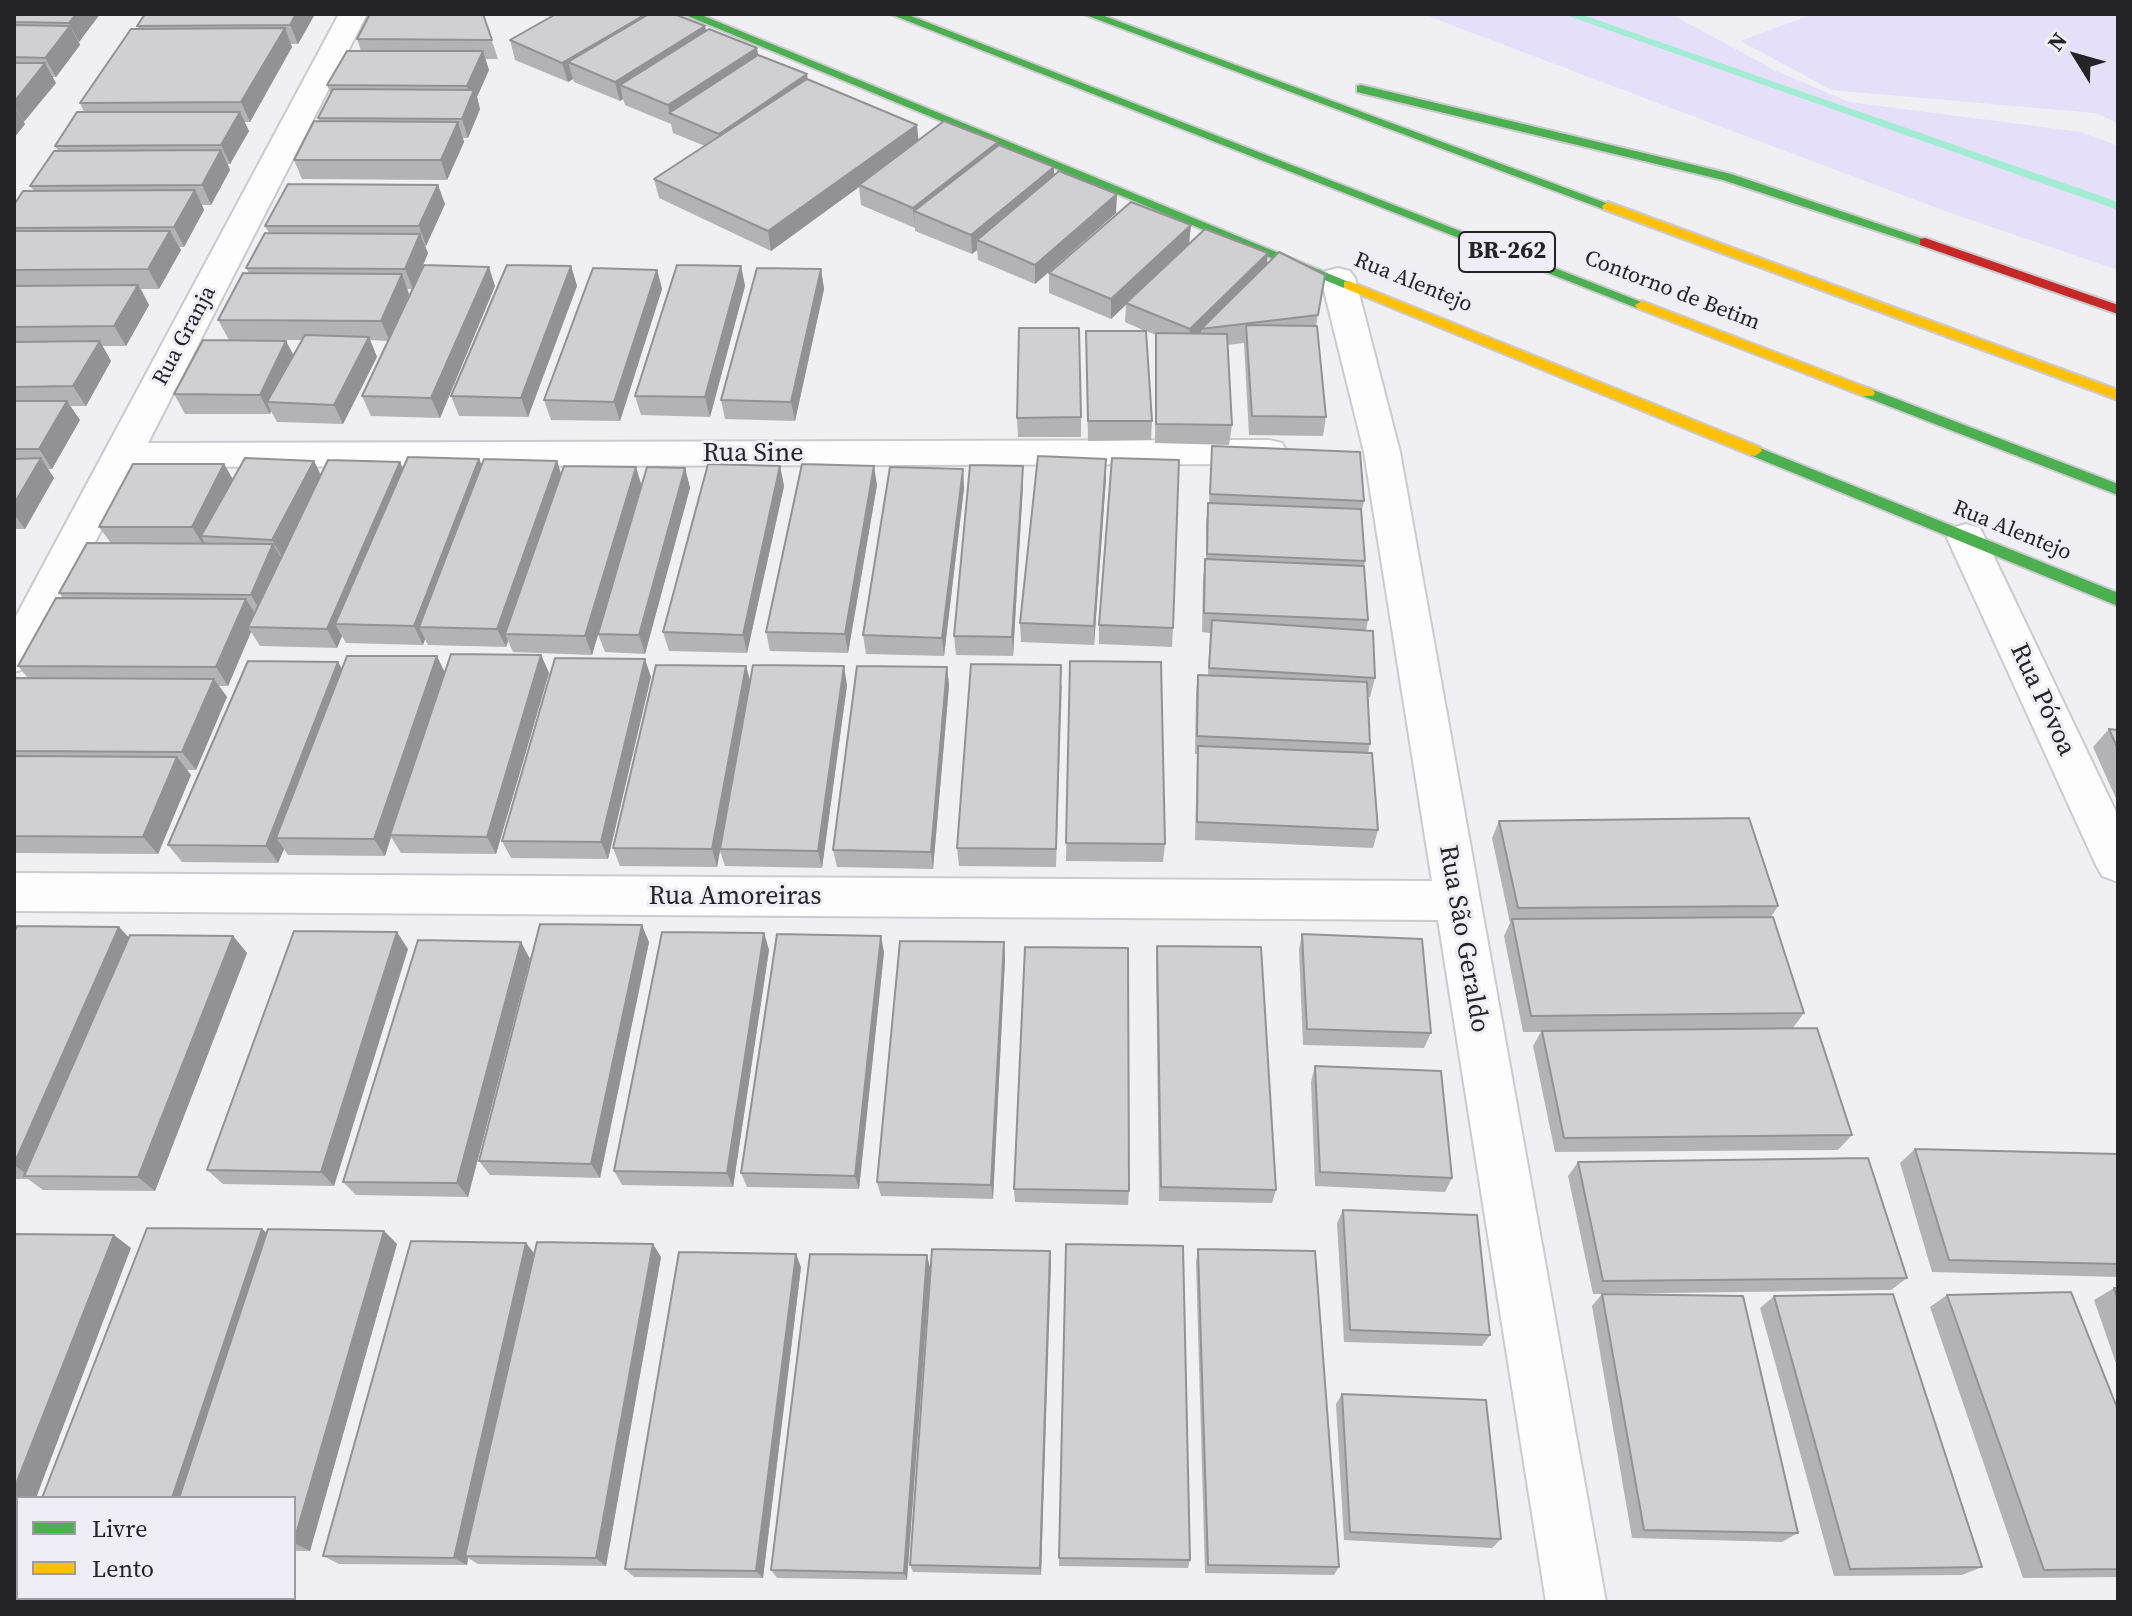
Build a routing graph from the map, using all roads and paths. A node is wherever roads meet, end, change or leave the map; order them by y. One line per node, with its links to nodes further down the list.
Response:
1 (353, 14): 12 (street, Rua Granja)
2 (689, 14): 8 (main road, Rua Alentejo)
3 (896, 14): 13 (main road, Contorno de Betim / BR-262)
4 (1089, 14): 5 (main road)
5 (1164, 42): 6 (main road); 10 (main road)
6 (1313, 77)
7 (1342, 84): 9 (main road)
8 (1338, 278): 14 (main road, Rua Alentejo); 19 (street, Rua São Geraldo)
9 (2118, 310)
10 (2118, 395)
11 (1303, 452): 12 (street, Rua Sine)
12 (123, 455): 16 (street, Rua Granja)
13 (2118, 490)
14 (1966, 538): 15 (main road, Rua Alentejo); 17 (street, Rua Póvoa)
15 (2118, 600)
16 (14, 657)
17 (2118, 863)
18 (14, 892): 19 (street, Rua Amoreiras)
19 (1456, 901): 20 (street, Rua São Geraldo)
20 (1576, 1602)

